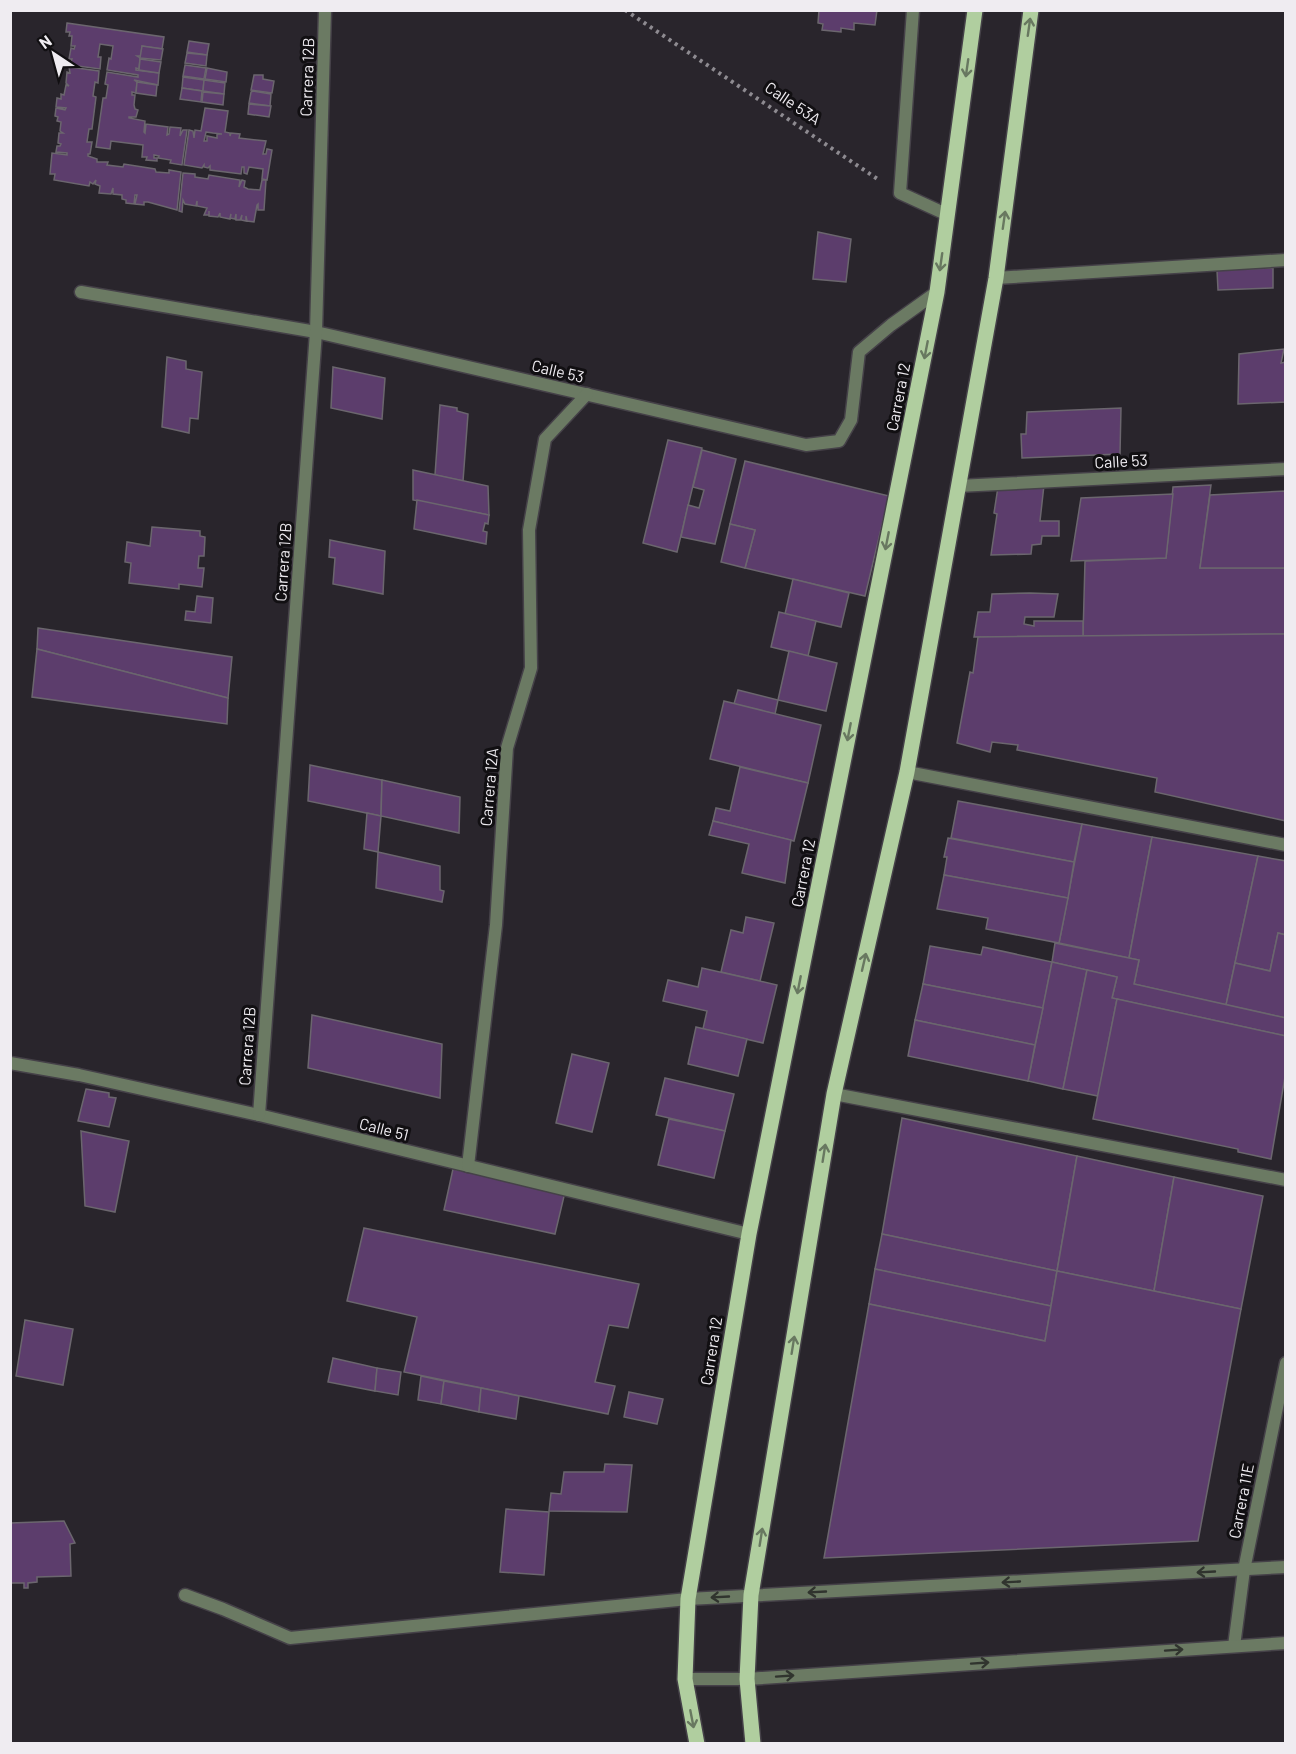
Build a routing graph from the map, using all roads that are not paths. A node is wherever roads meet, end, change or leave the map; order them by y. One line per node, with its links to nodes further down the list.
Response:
1 (325, 10): 10 (street, Carrera 12B)
2 (913, 10): 5 (street)
3 (975, 10): 5 (main road, Carrera 12, one-way to 5)
4 (1031, 10): 7 (main road, one-way to 4)
5 (948, 214): 9 (main road, Carrera 12, one-way to 9)
6 (1286, 260): 7 (street)
7 (996, 278): 13 (main road)
8 (81, 291): 10 (street, Calle 53)
9 (937, 292): 11 (street, Calle 53); 21 (main road, Carrera 12, one-way to 21)
10 (316, 332): 11 (street, Calle 53); 18 (street, Carrera 12B)
11 (587, 394): 19 (street, Carrera 12A)
12 (1286, 470): 13 (street, Calle 53)
13 (958, 486): 14 (main road)
14 (907, 772): 15 (street); 17 (main road, one-way to 14)
15 (1286, 845)
16 (10, 1063): 18 (street, Calle 51)
17 (834, 1094): 20 (street); 26 (main road, one-way to 17)
18 (259, 1115): 19 (street, Calle 51)
19 (468, 1166): 21 (street, Calle 51)
20 (1286, 1180)
21 (749, 1234): 27 (main road, Carrera 12)
22 (1286, 1363): 24 (street, Carrera 11E)
23 (1286, 1567): 24 (street)
24 (1244, 1570): 26 (street, one-way to 26); 29 (street, Carrera 11E)
25 (185, 1595): 27 (street)
26 (751, 1595): 27 (street, one-way to 27); 31 (main road)
27 (688, 1599): 30 (main road, Carrera 12)
28 (1286, 1643): 29 (street)
29 (1234, 1646): 31 (street, one-way to 29)
30 (685, 1679): 31 (street); 32 (main road, Carrera 12, one-way to 32)
31 (747, 1679): 33 (main road)
32 (697, 1743)
33 (753, 1743)

